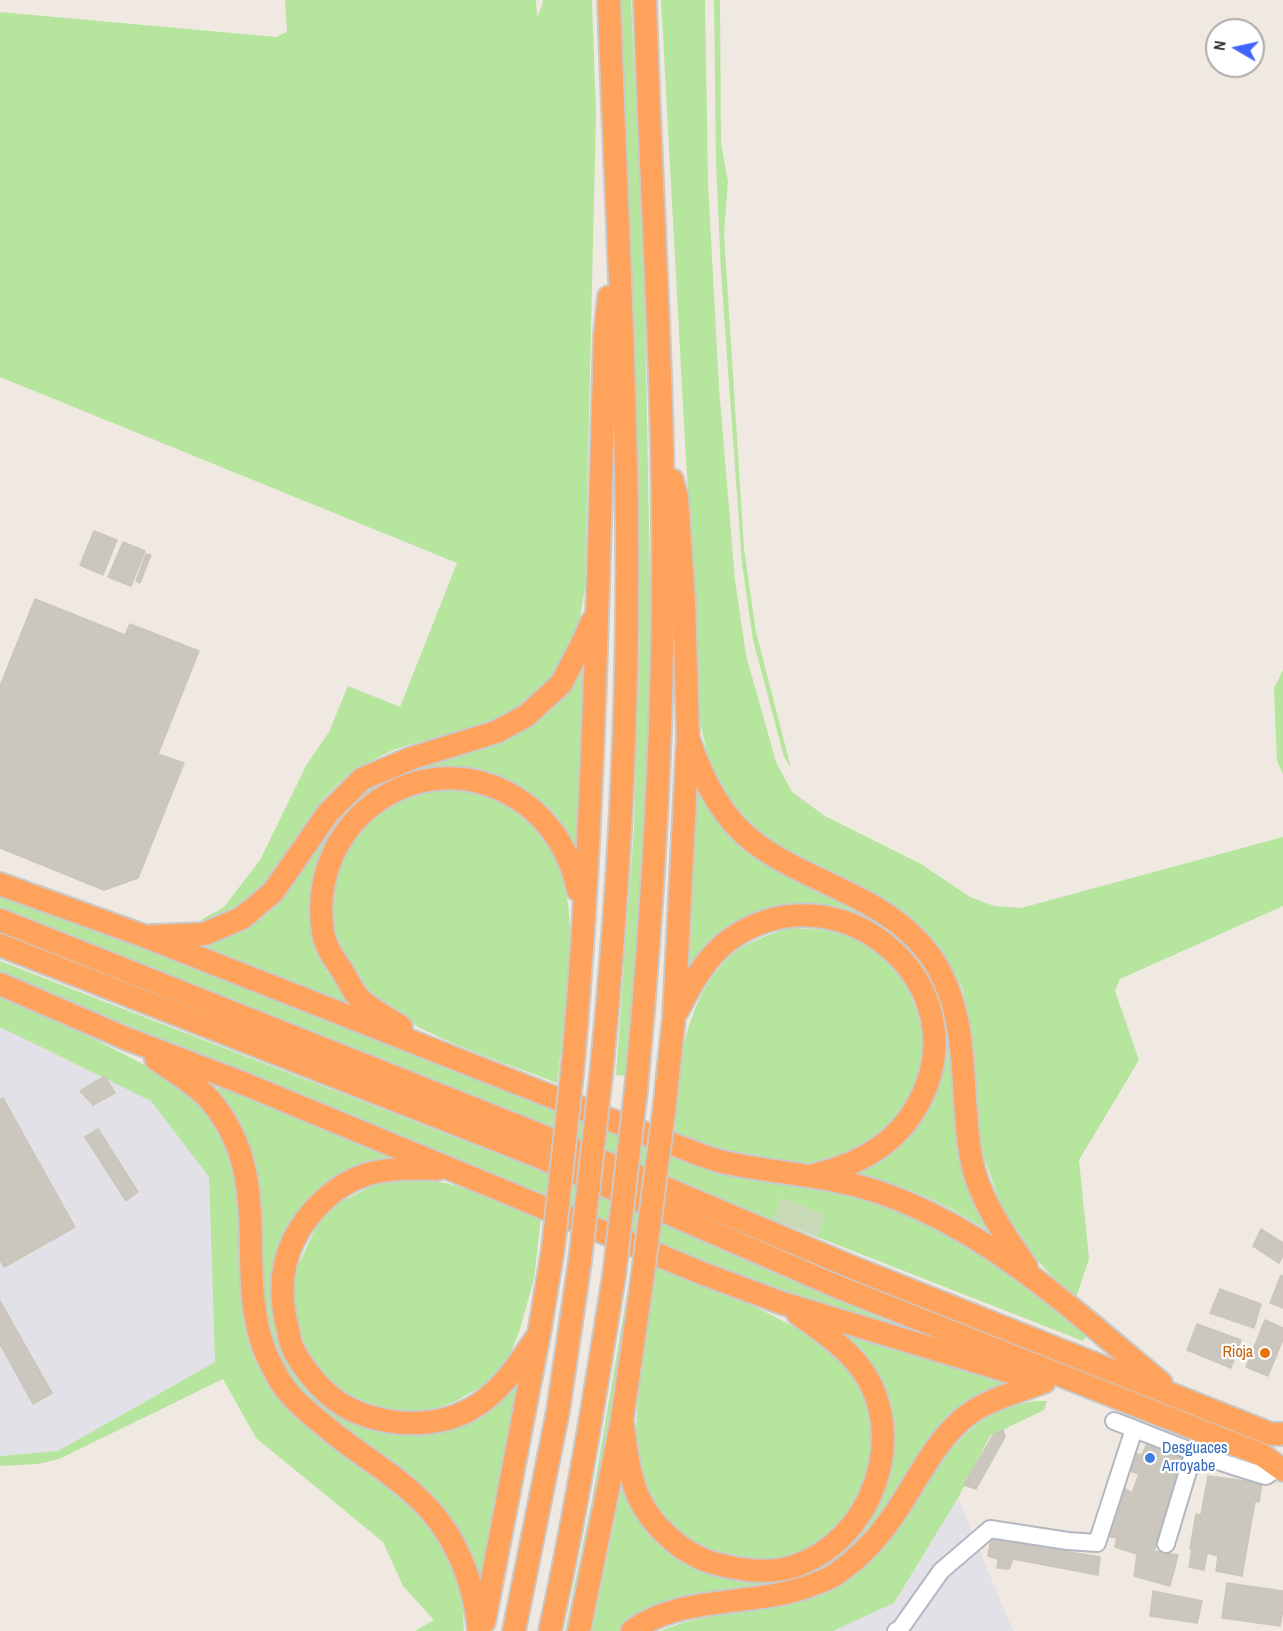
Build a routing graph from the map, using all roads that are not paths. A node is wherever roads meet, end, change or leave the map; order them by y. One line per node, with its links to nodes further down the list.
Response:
1 (609, 0): 3 (highway)
2 (645, 0): 4 (highway)
3 (616, 230): 5 (highway); 33 (highway, bridge)
4 (662, 450): 6 (highway); 34 (highway, bridge)
5 (597, 610): 8 (highway); 10 (highway)
6 (688, 738): 13 (highway); 18 (highway)
7 (0, 884): 10 (highway)
8 (584, 917): 15 (highway); 20 (highway, bridge)
9 (0, 920): 23 (highway)
10 (144, 936): 15 (highway)
11 (0, 945): 22 (highway)
12 (0, 984): 14 (highway)
13 (674, 1017): 17 (highway); 24 (highway, bridge)
14 (125, 1038): 16 (highway); 32 (highway)
15 (429, 1047): 17 (highway)
16 (450, 1169): 19 (highway); 20 (highway)
17 (810, 1175): 18 (highway)
18 (1036, 1279): 23 (highway)
19 (782, 1303): 21 (highway); 24 (highway)
20 (538, 1334): 32 (highway)
21 (1044, 1382): 22 (highway); 36 (highway)
22 (1101, 1392): 29 (highway)
23 (1178, 1397): 27 (highway)
24 (622, 1420): 35 (highway)
25 (1114, 1421): 26 (street)
26 (1134, 1429): 28 (street); 31 (street)
27 (1283, 1434)
28 (1194, 1451): 29 (street); 30 (street)
29 (1281, 1469)
30 (1166, 1544)
31 (899, 1630)
32 (481, 1631)
33 (514, 1631)
34 (550, 1631)
35 (579, 1631)
36 (632, 1631)

